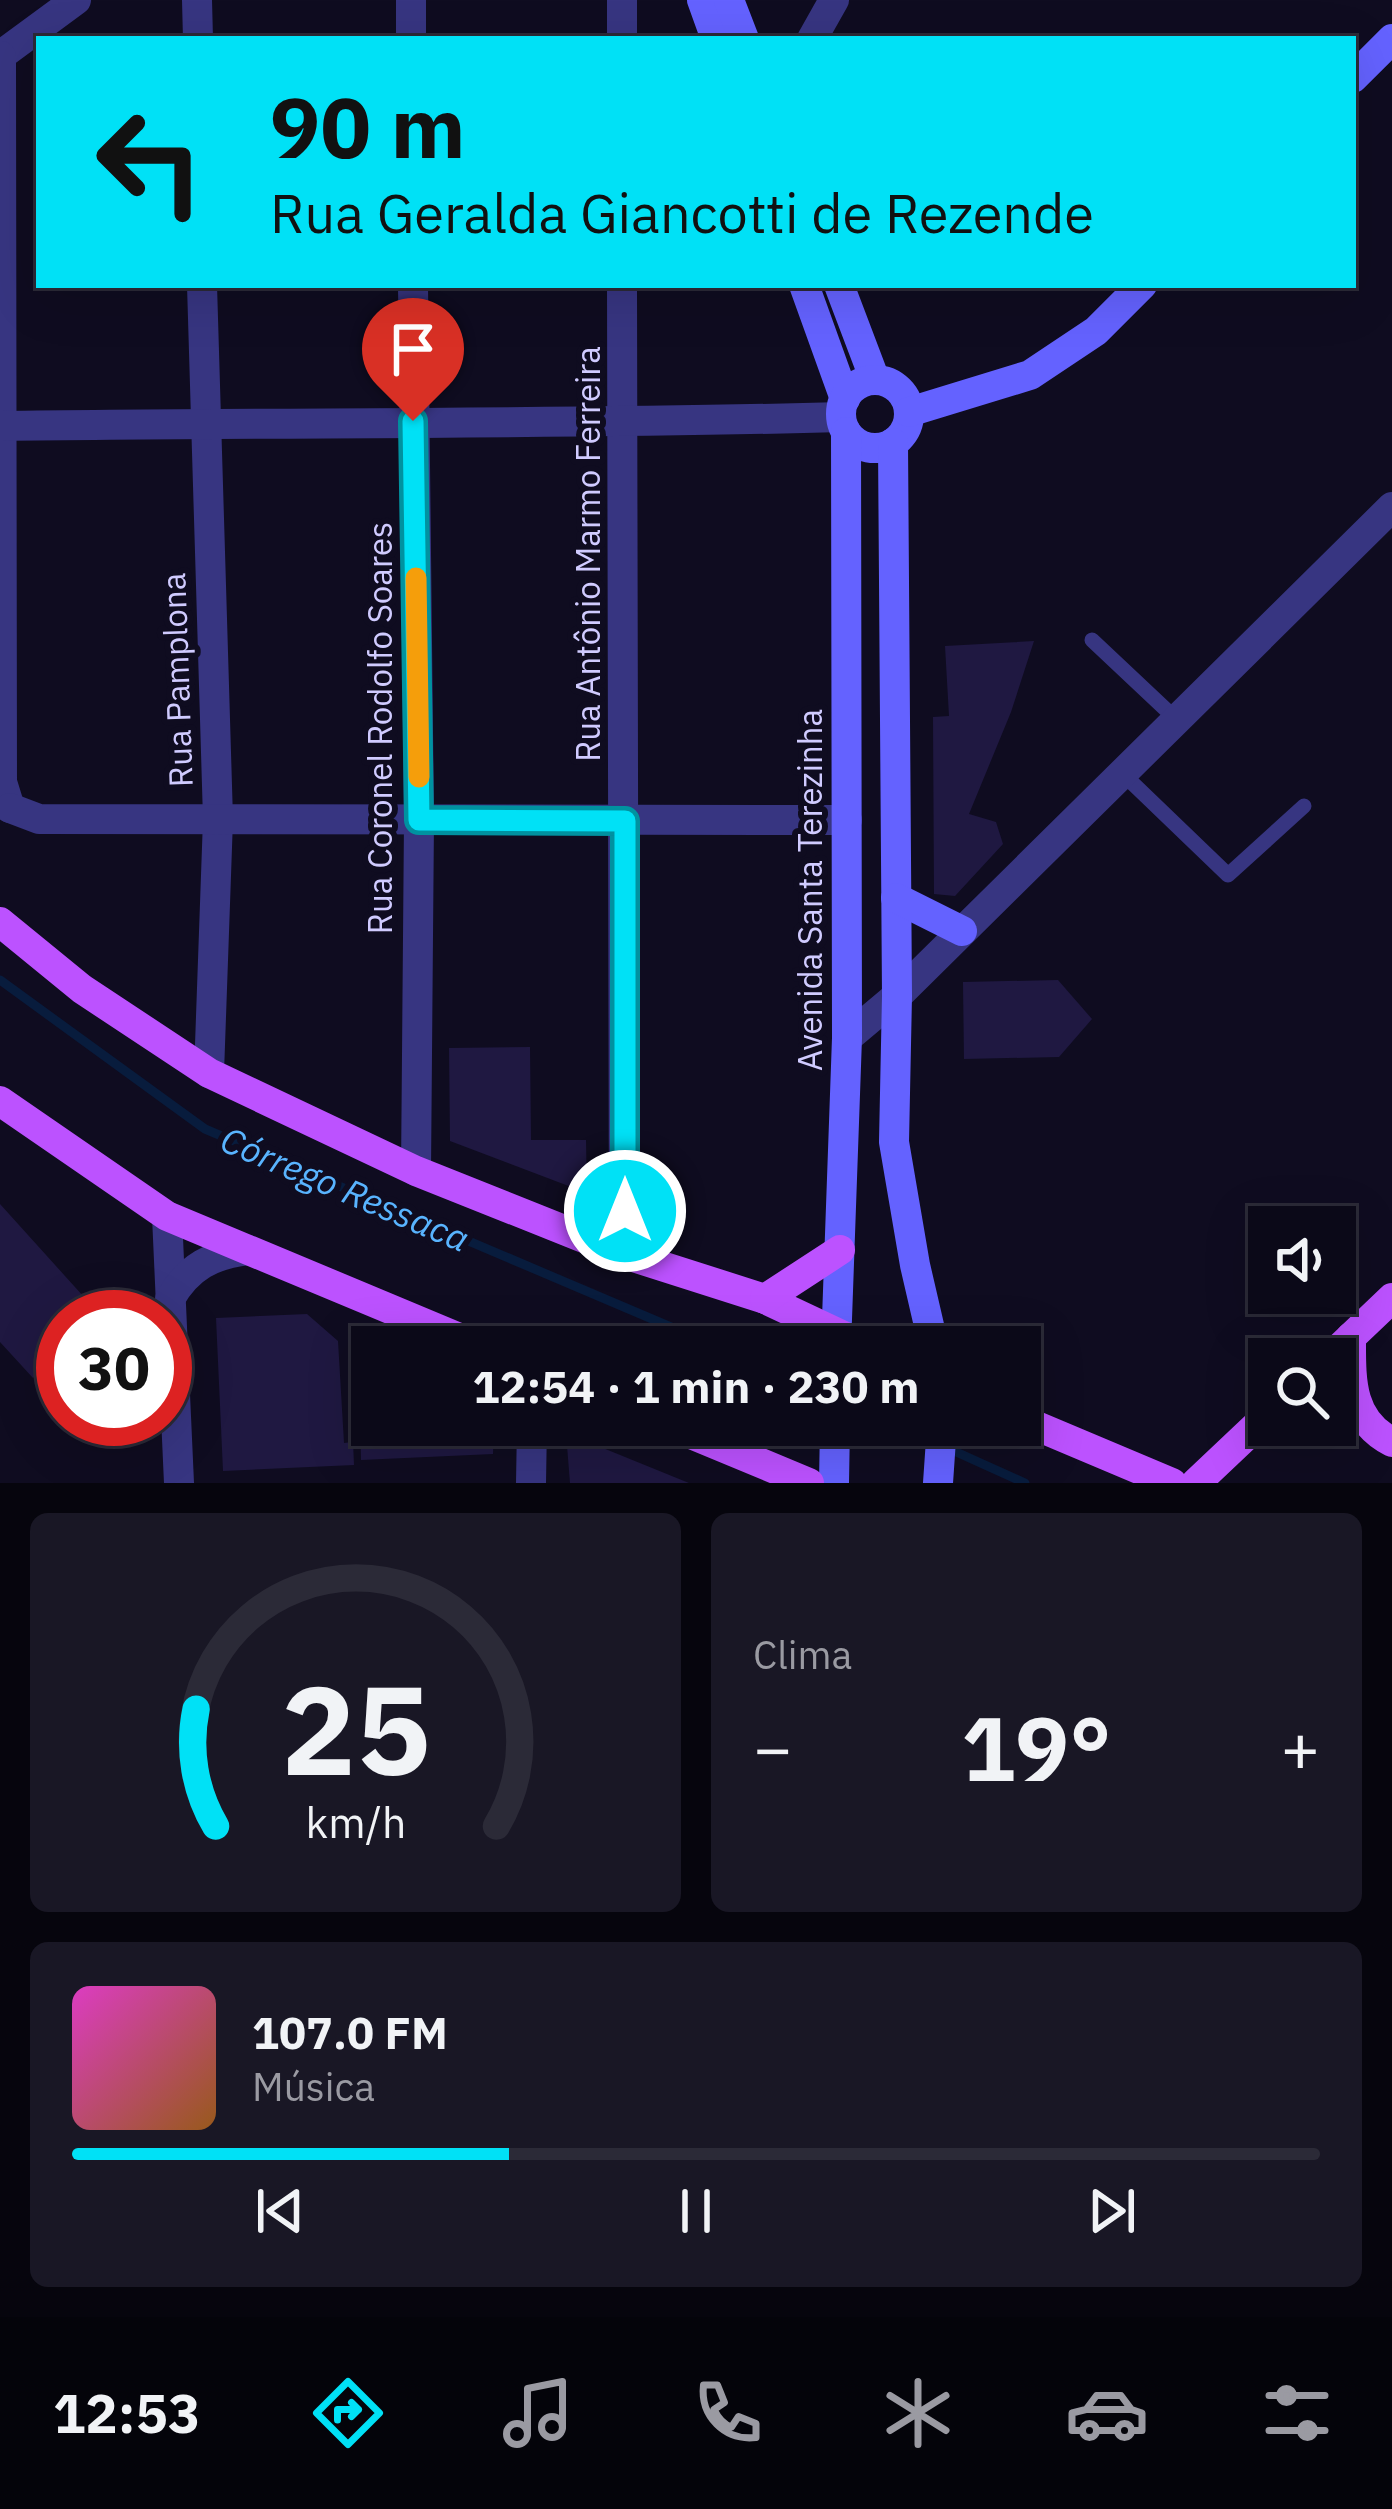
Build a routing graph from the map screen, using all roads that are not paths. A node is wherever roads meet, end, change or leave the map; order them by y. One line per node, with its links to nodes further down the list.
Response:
1 (76, 0): 15 (street)
2 (197, 0): 8 (street)
3 (411, 0): 9 (street)
4 (622, 0): 10 (street)
5 (702, 0): 11 (street)
6 (729, 0): 12 (street)
7 (834, 0): 13 (street)
8 (198, 36)
9 (411, 36)
10 (622, 36)
11 (715, 36)
12 (743, 36)
13 (814, 36)
14 (1392, 39): 16 (street)
15 (0, 56): 29 (street)
16 (1356, 75)
17 (202, 288): 27 (street, Rua Pamplona)
18 (412, 288): 26 (street, Rua Coronel Rodolfo Soares)
19 (622, 288): 28 (street, Rua Antônio Marmo Ferreira)
20 (805, 288): 25 (street, Avenida Santa Terezinha)
21 (840, 288): 23 (street)
22 (1139, 288): 24 (street)
23 (875, 380): 24 (street); 25 (street)
24 (909, 412): 30 (street)
25 (844, 416): 28 (street); 30 (street); 39 (street, Avenida Santa Terezinha)
26 (413, 421): 27 (street); 28 (street); 38 (street, Rua Coronel Rodolfo Soares)
27 (204, 423): 29 (street); 37 (street, Rua Pamplona)
28 (622, 424): 40 (street, Rua Antônio Marmo Ferreira)
29 (1, 426): 36 (street)
30 (893, 443): 41 (street)
31 (1392, 507): 33 (street)
32 (1092, 640): 33 (lane)
33 (1177, 720): 34 (street)
34 (1123, 774): 35 (lane); 43 (street)
35 (1304, 806)
36 (5, 811): 37 (street)
37 (218, 819): 38 (street); 46 (street, Rua Pamplona)
38 (419, 820): 40 (street); 48 (street, Rua Coronel Rodolfo Soares)
39 (847, 820): 40 (street); 45 (street, Avenida Santa Terezinha)
40 (625, 821): 52 (street, Rua Antônio Marmo Ferreira)
41 (896, 898): 43 (street); 44 (street)
42 (0, 922): 46 (main road)
43 (962, 932): 44 (street)
44 (897, 996): 45 (street); 60 (street)
45 (847, 1039): 51 (street, Avenida Santa Terezinha)
46 (209, 1072): 48 (main road)
47 (0, 1101): 49 (main road)
48 (416, 1171): 52 (main road)
49 (167, 1216): 50 (main road); 53 (street)
50 (248, 1250): 54 (street); 57 (main road)
51 (840, 1250): 56 (main road); 59 (street, Avenida Santa Terezinha)
52 (624, 1254): 56 (main road)
53 (170, 1290)
54 (177, 1290)
55 (1392, 1298): 61 (main road)
56 (765, 1299): 58 (main road)
57 (431, 1326)
58 (813, 1326)
59 (837, 1326)
60 (929, 1326)
61 (1352, 1336): 64 (main road)
62 (1041, 1429): 75 (main road)
63 (1248, 1434): 76 (main road)
64 (1383, 1437)
65 (177, 1446): 70 (street)
66 (532, 1446): 71 (street)
67 (720, 1446): 72 (main road)
68 (834, 1446): 73 (street)
69 (941, 1446): 74 (street)
70 (179, 1483)
71 (531, 1483)
72 (809, 1483)
73 (835, 1483)
74 (938, 1483)
75 (1172, 1483)
76 (1196, 1483)

